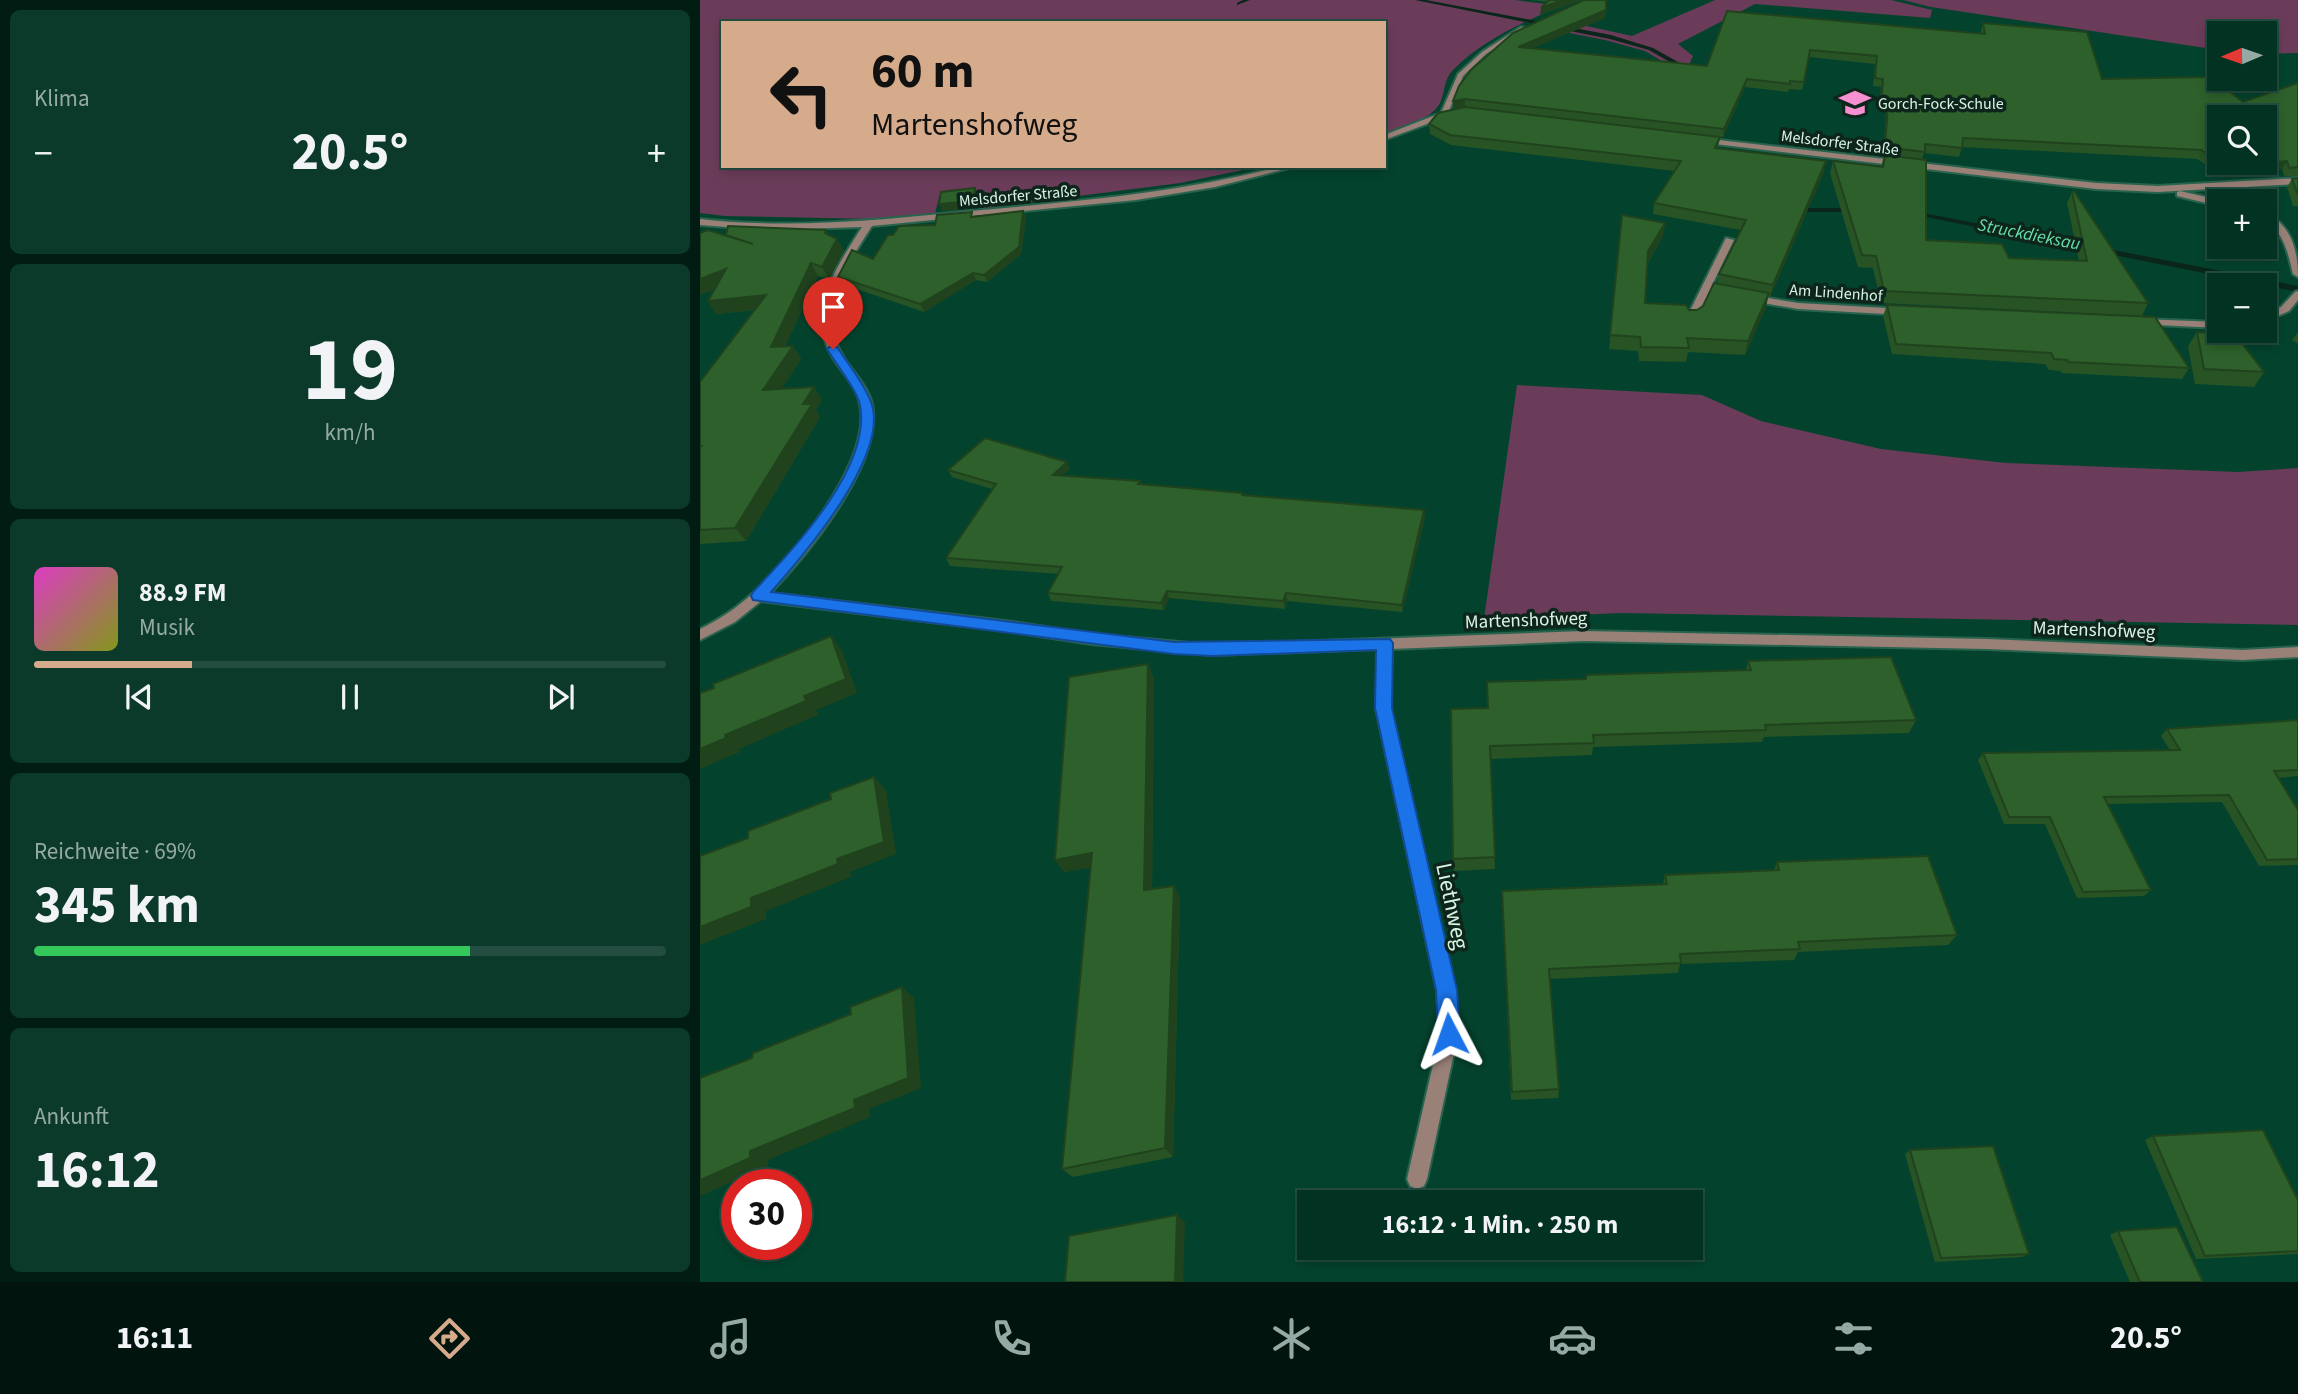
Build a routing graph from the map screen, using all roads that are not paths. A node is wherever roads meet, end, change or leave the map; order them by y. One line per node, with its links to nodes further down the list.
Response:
1 (1535, 22): 3 (street)
2 (1454, 112): 3 (street)
3 (1444, 114): 4 (street)
4 (1386, 137)
5 (1687, 138): 8 (street, Melsdorfer Straße)
6 (1285, 168): 11 (street, Melsdorfer Straße)
7 (2298, 181): 8 (street, Melsdorfer Straße)
8 (2158, 189): 9 (street)
9 (2207, 200)
10 (700, 222): 11 (street, Melsdorfer Straße)
11 (869, 223): 22 (street)
12 (2277, 223): 14 (street)
13 (1729, 240): 15 (street)
14 (2298, 274)
15 (1705, 289): 17 (street, Am Lindenhof); 19 (street)
16 (2298, 294): 18 (street)
17 (1920, 313)
18 (2277, 313)
19 (1691, 319)
20 (2129, 322): 21 (street)
21 (2207, 325)
22 (758, 596): 23 (street); 24 (street, Martenshofweg)
23 (700, 635)
24 (1385, 643): 25 (street, Martenshofweg); 26 (street, Liethweg)
25 (2298, 652)
26 (1417, 1179)

